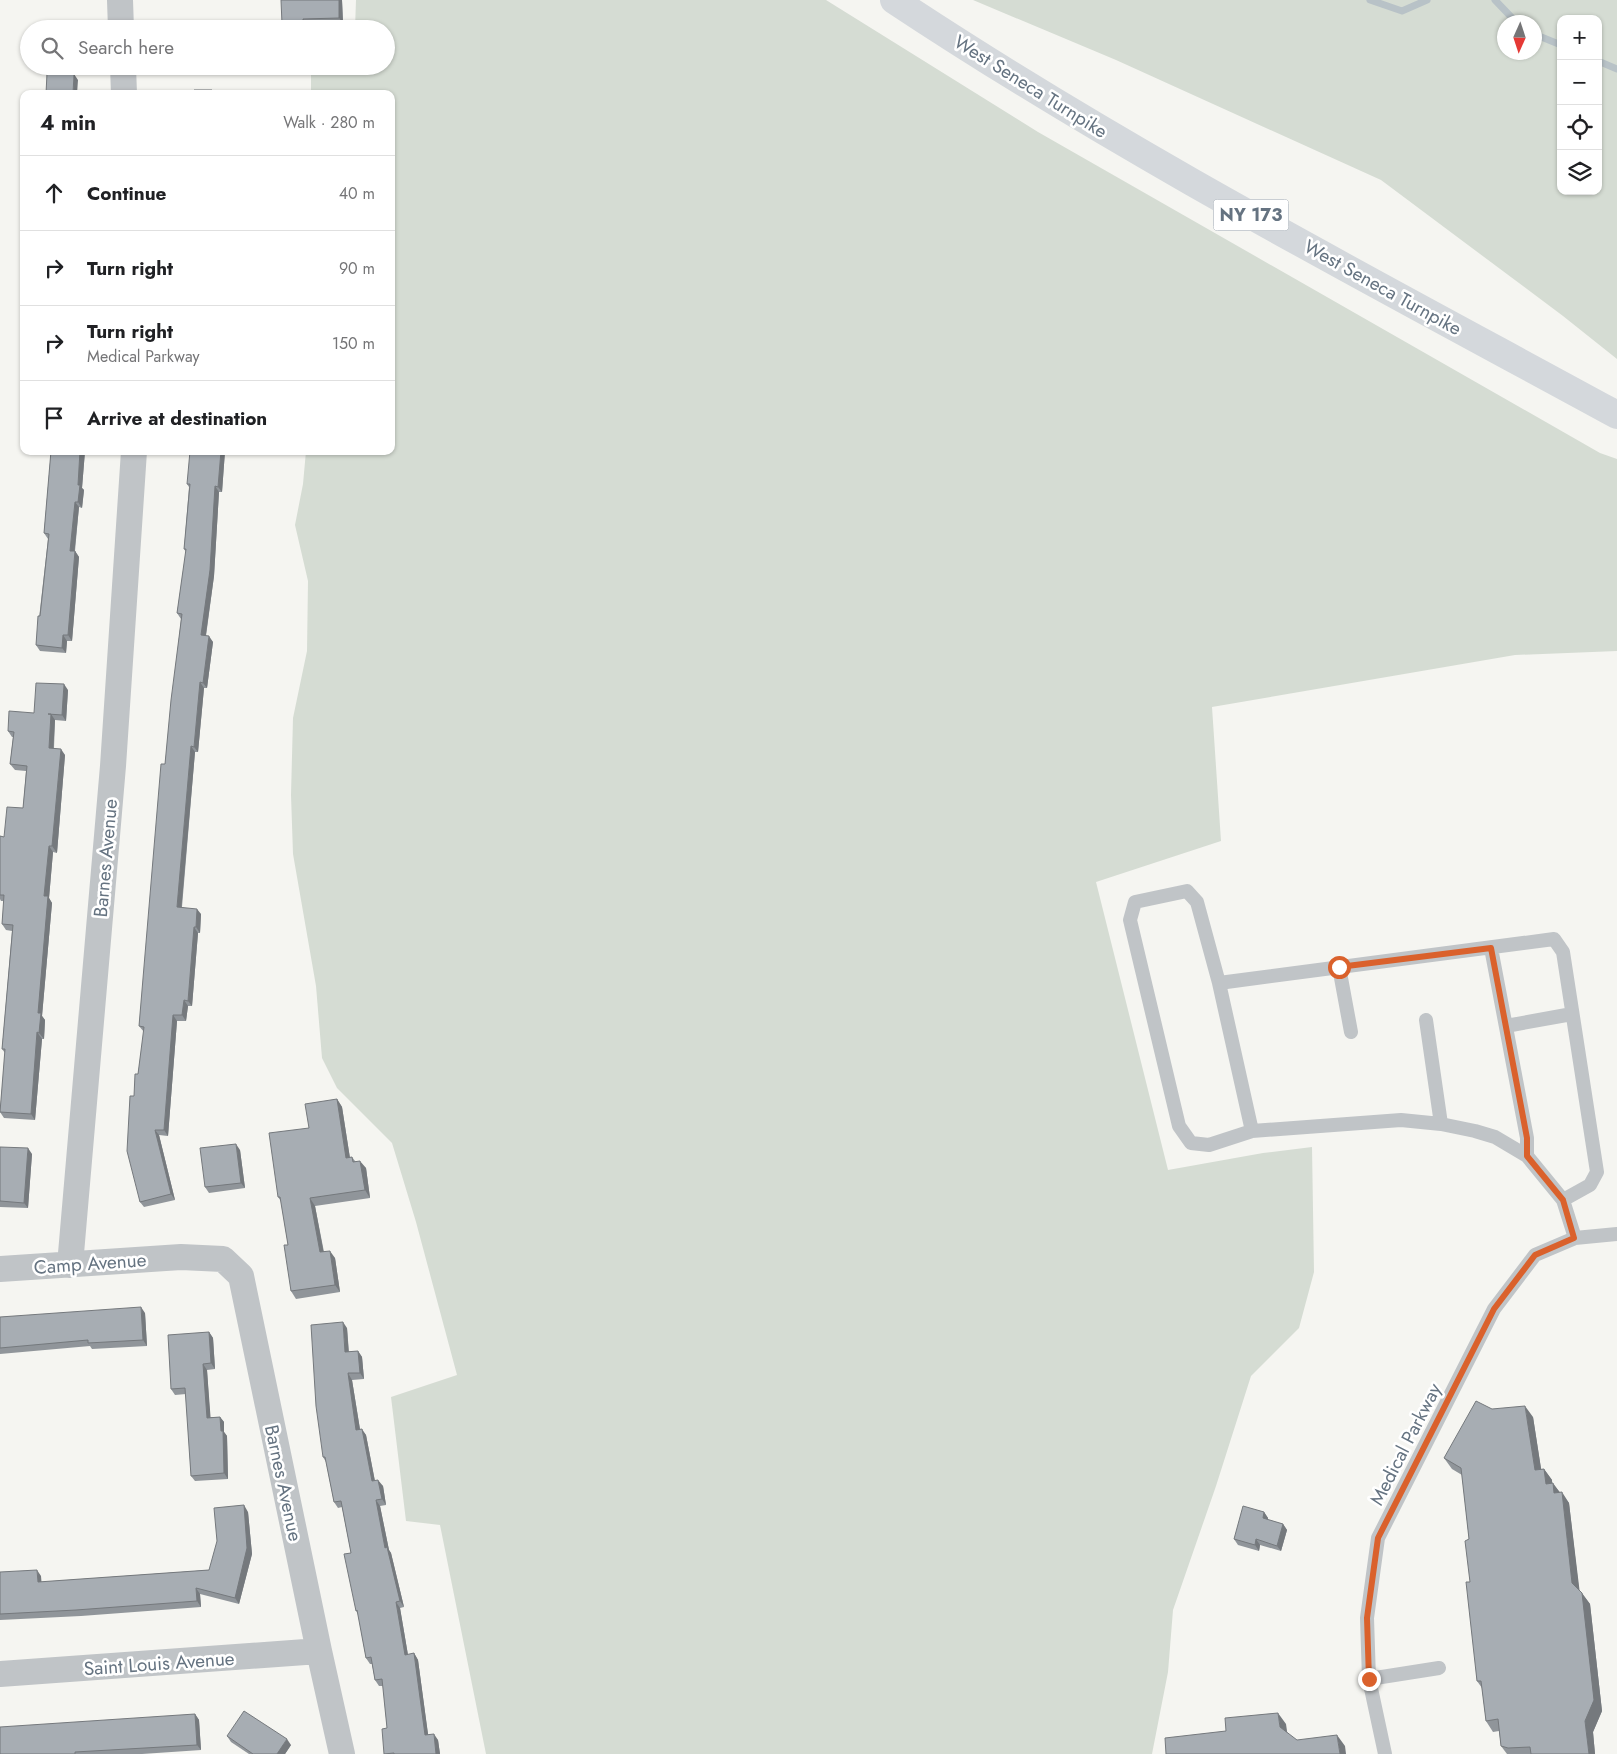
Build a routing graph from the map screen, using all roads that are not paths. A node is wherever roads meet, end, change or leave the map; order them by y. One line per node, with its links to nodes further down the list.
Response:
1 (120, 0): 3 (street)
2 (894, 0): 6 (main road, West Seneca Turnpike / NY 173)
3 (121, 20)
4 (123, 75): 5 (street)
5 (124, 90)
6 (1617, 415)
7 (134, 455): 22 (street, Barnes Avenue)
8 (1491, 948): 9 (lane); 11 (lane); 13 (lane)
9 (1339, 967): 10 (lane); 14 (lane)
10 (1219, 982): 16 (lane); 16 (lane)
11 (1572, 1014): 13 (lane); 18 (lane)
12 (1426, 1020): 15 (lane)
13 (1506, 1026): 17 (lane)
14 (1351, 1032)
15 (1441, 1124): 16 (lane); 17 (lane)
16 (1252, 1131)
17 (1527, 1156): 18 (lane)
18 (1563, 1200): 20 (lane)
19 (1617, 1234): 20 (lane, Medical Parkway)
20 (1574, 1238): 27 (lane, Medical Parkway)
21 (181, 1258): 22 (street, Camp Avenue); 24 (street, Barnes Avenue)
22 (70, 1265): 23 (street, Camp Avenue)
23 (0, 1269)
24 (319, 1651): 26 (street, Saint Louis Avenue); 28 (street, Barnes Avenue)
25 (1439, 1668): 27 (lane)
26 (0, 1674)
27 (1369, 1679): 29 (lane, Medical Parkway)
28 (342, 1754)
29 (1385, 1754)

